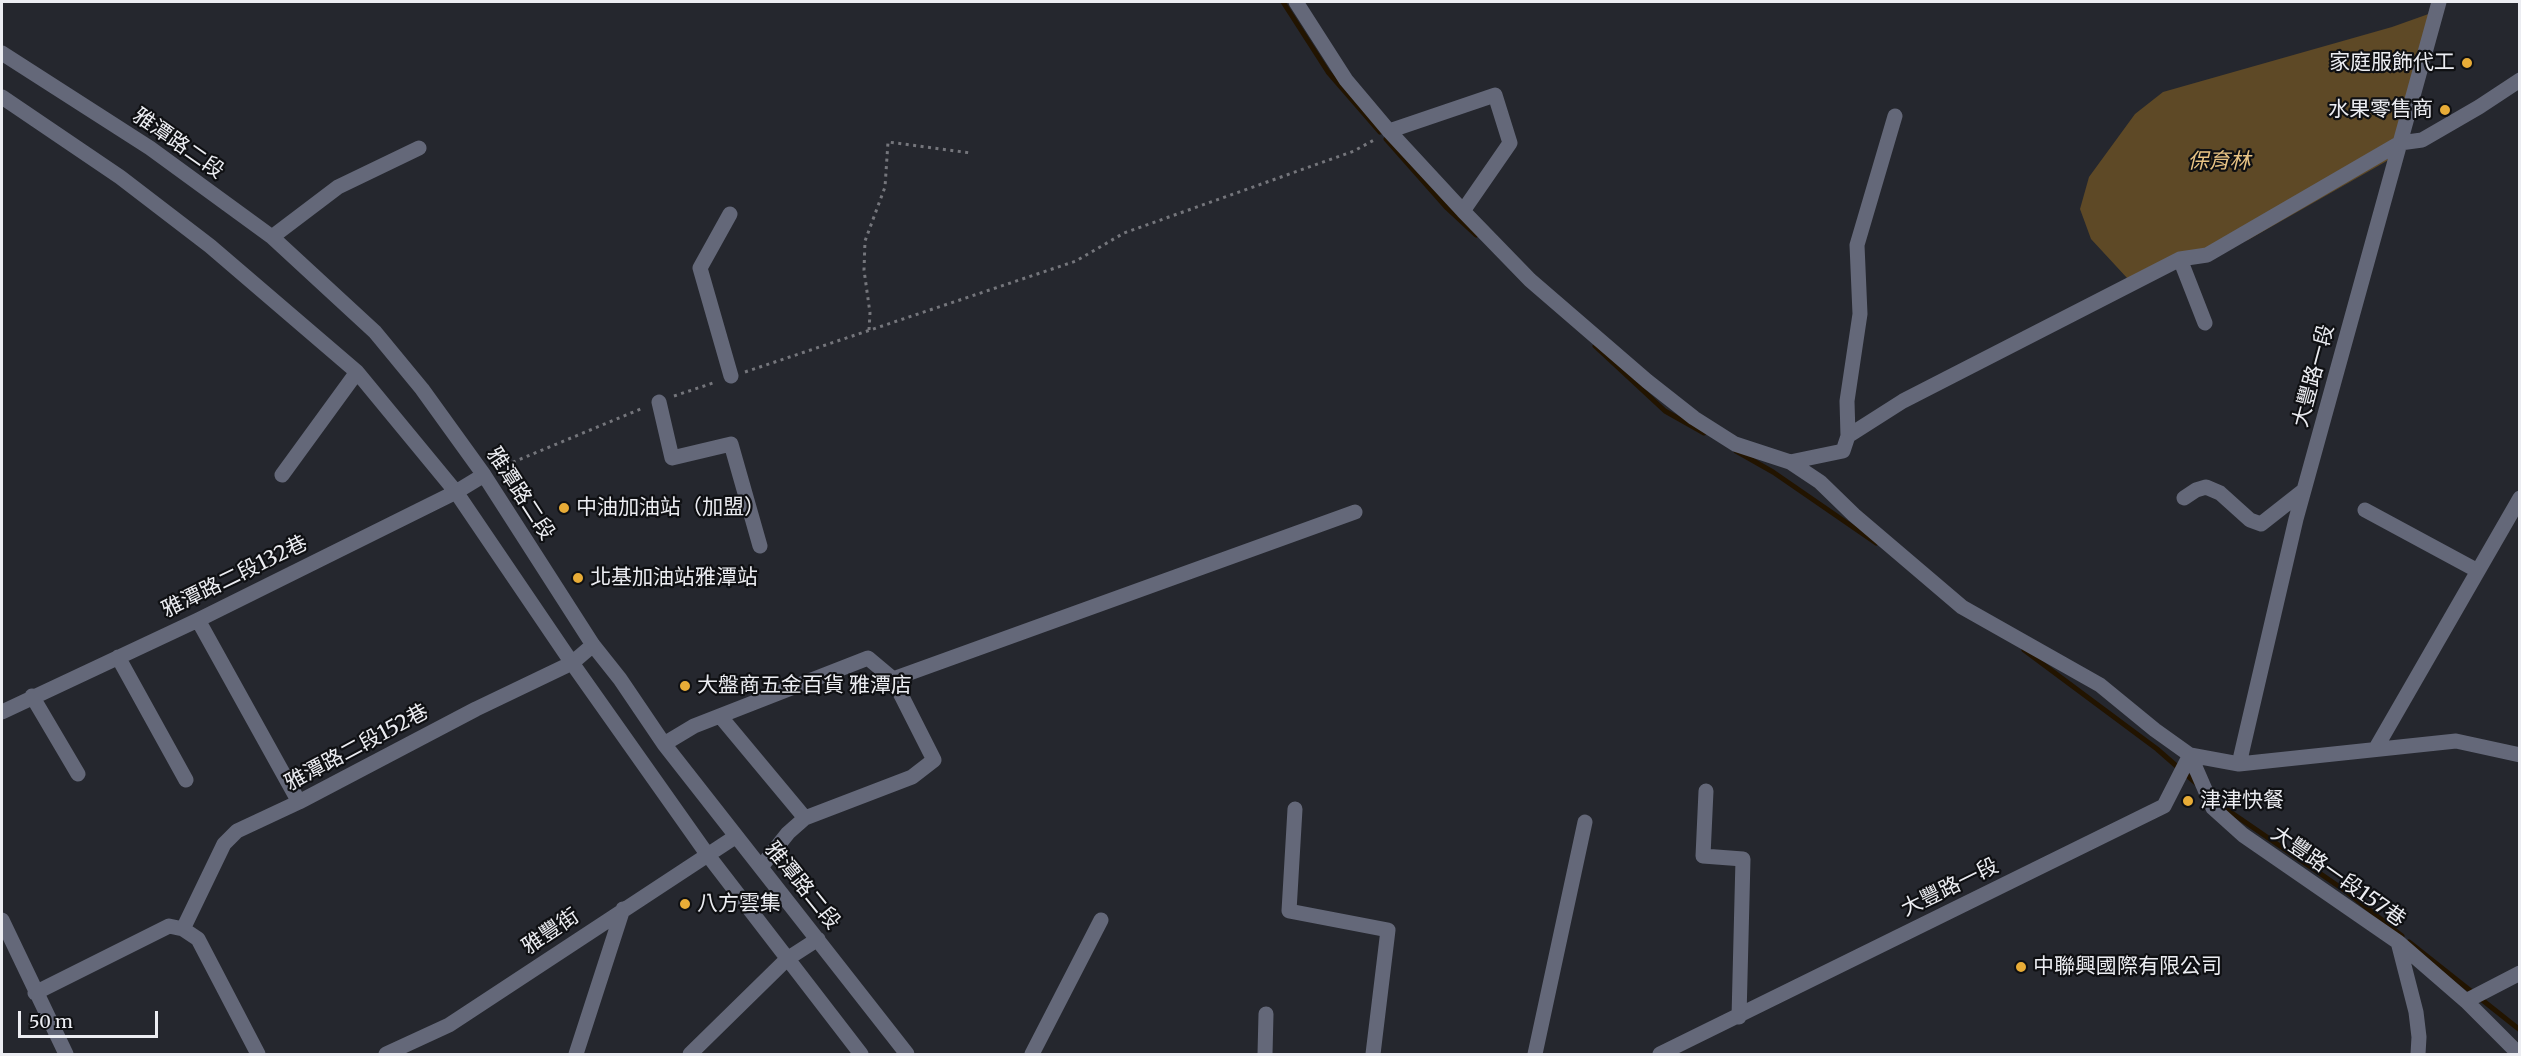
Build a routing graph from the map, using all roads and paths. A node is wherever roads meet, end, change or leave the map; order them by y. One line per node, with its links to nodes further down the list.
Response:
1 (1296, 2): 7 (street)
2 (2439, 2): 8 (street, 大豐路一段)
3 (2, 53): 13 (street, 雅潭路二段)
4 (2520, 80): 8 (street)
5 (2, 97): 17 (street)
6 (1894, 116): 20 (street)
7 (1389, 131): 11 (street); 11 (street); 16 (path)
8 (2400, 143): 14 (street); 24 (street, 大豐路一段)
9 (419, 148): 13 (street)
10 (971, 153): 16 (path)
11 (1463, 211): 21 (street)
12 (730, 214): 18 (street)
13 (272, 237): 23 (street, 雅潭路二段)
14 (2180, 259): 15 (street); 20 (street)
15 (2205, 324)
16 (869, 330): 18 (path)
17 (357, 372): 22 (street); 25 (street)
18 (731, 376): 19 (path)
19 (659, 402): 23 (path); 30 (street)
20 (1848, 436): 21 (street)
21 (1790, 462): 42 (street)
22 (282, 475)
23 (484, 475): 25 (street, 雅潭路二段132巷); 33 (street, 雅潭路二段)
24 (2303, 491): 26 (street); 44 (street, 大豐路一段)
25 (456, 492): 32 (street, 雅潭路二段132巷); 35 (street)
26 (2184, 498)
27 (2520, 498): 31 (street)
28 (2365, 510): 31 (street)
29 (1354, 512): 36 (street)
30 (760, 546)
31 (2478, 571): 41 (street)
32 (198, 620): 34 (street, 雅潭路二段132巷); 48 (street)
33 (593, 645): 35 (street, 雅潭路二段152巷); 40 (street, 雅潭路二段)
34 (118, 657): 37 (street, 雅潭路二段132巷); 46 (street)
35 (572, 663): 48 (street, 雅潭路二段152巷); 53 (street)
36 (893, 679): 39 (street); 50 (street)
37 (32, 696): 38 (street, 雅潭路二段132巷); 45 (street)
38 (2, 712)
39 (720, 716): 40 (street); 50 (street)
40 (664, 744): 52 (street, 雅潭路二段)
41 (2376, 748): 43 (street); 44 (street)
42 (2190, 755): 44 (street); 60 (street, 大豐路一段157巷); 66 (street, 大豐路一段)
43 (2520, 755)
44 (2239, 764)
45 (78, 774)
46 (186, 780)
47 (1706, 791): 66 (street)
48 (299, 802): 58 (street, 雅潭路二段152巷)
49 (1295, 808): 76 (street)
50 (805, 818): 54 (street)
51 (1585, 822): 77 (street)
52 (735, 837): 53 (street, 雅豐街); 54 (street, 雅潭路二段)
53 (707, 854): 55 (street, 雅豐街); 61 (street)
54 (761, 867): 59 (street, 雅潭路二段)
55 (624, 909): 69 (street, 雅豐街); 70 (street)
56 (2, 920): 63 (street)
57 (1101, 920): 74 (street)
58 (183, 929): 63 (street); 68 (street)
59 (818, 939): 61 (street); 73 (street, 雅潭路二段)
60 (2398, 942): 64 (street); 79 (street, 大豐路一段157巷)
61 (787, 959): 71 (street); 72 (street)
62 (2520, 973): 64 (street)
63 (34, 993): 67 (street)
64 (2466, 1001): 80 (street)
65 (1266, 1014): 75 (street)
66 (1739, 1017): 78 (street, 大豐路一段)
67 (66, 1054)
68 (258, 1054)
69 (386, 1054)
70 (576, 1054)
71 (690, 1054)
72 (861, 1054)
73 (907, 1054)
74 (1032, 1054)
75 (1265, 1054)
76 (1373, 1054)
77 (1535, 1054)
78 (1660, 1054)
79 (2418, 1054)
80 (2518, 1054)

